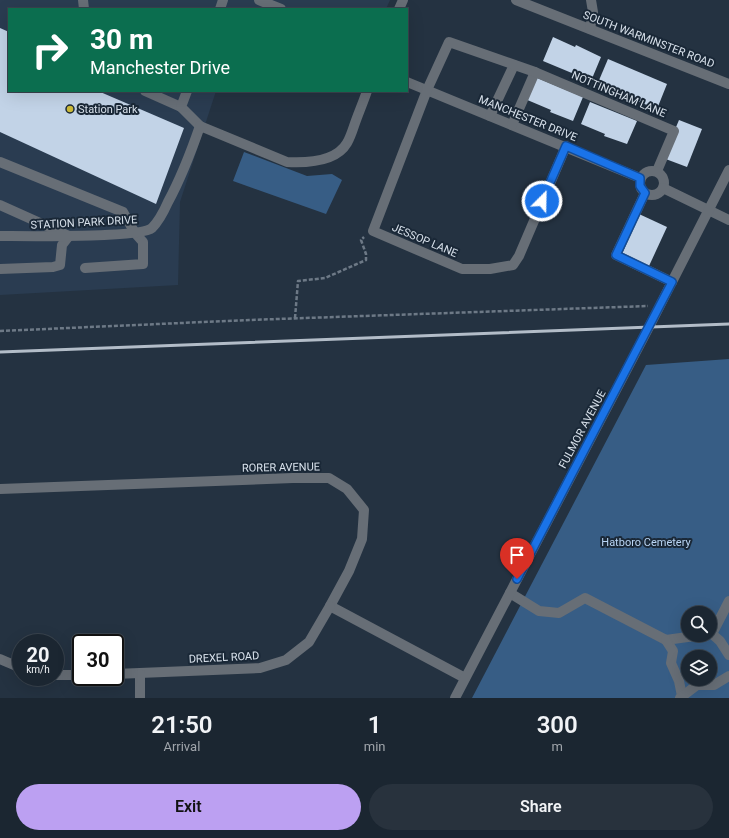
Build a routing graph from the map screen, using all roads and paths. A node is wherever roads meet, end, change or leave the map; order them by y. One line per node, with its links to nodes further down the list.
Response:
1 (259, 0): 4 (street)
2 (516, 0): 5 (street, SOUTH WARMINSTER ROAD)
3 (591, 0): 5 (street)
4 (278, 8)
5 (590, 29): 9 (street, SOUTH WARMINSTER ROAD)
6 (514, 65): 7 (street); 10 (street); 15 (street)
7 (535, 72): 16 (street); 21 (street, NOTTINGHAM LANE)
8 (408, 82): 10 (street, MANCHESTER DRIVE)
9 (729, 84)
10 (427, 90): 15 (street, MANCHESTER DRIVE); 28 (street)
11 (147, 92): 14 (street)
12 (187, 92): 14 (street)
13 (367, 92): 17 (street)
14 (181, 106): 17 (street)
15 (490, 116): 16 (street, MANCHESTER DRIVE)
16 (512, 125): 18 (street, MANCHESTER DRIVE)
17 (200, 126): 29 (street, STATION PARK DRIVE)
18 (566, 146): 22 (street, MANCHESTER DRIVE); 28 (street, JESSOP LANE)
19 (0, 162): 29 (street)
20 (729, 170): 26 (street, FULMOR AVENUE)
21 (657, 171): 22 (street); 23 (street)
22 (640, 178): 24 (street)
23 (663, 188): 24 (street); 26 (street)
24 (645, 193): 34 (street)
25 (0, 204): 31 (street)
26 (709, 209): 27 (street); 34 (street, FULMOR AVENUE)
27 (729, 220)
28 (373, 231): 36 (path)
29 (135, 233): 31 (street, STATION PARK DRIVE); 32 (street)
30 (0, 236): 31 (street, STATION PARK DRIVE)
31 (69, 236): 33 (street)
32 (85, 268)
33 (0, 269)
34 (672, 282): 35 (street, FULMOR AVENUE)
35 (660, 306): 36 (path); 39 (street, FULMOR AVENUE)
36 (295, 318): 37 (path)
37 (0, 331)
38 (0, 489): 41 (street, RORER AVENUE)
39 (510, 593): 45 (street); 52 (street, FULMOR AVENUE)
40 (729, 601): 42 (street)
41 (330, 606): 50 (street, DREXEL ROAD); 52 (street)
42 (717, 623)
43 (681, 638): 45 (street)
44 (717, 639): 46 (street)
45 (666, 640): 53 (street)
46 (729, 655)
47 (0, 659): 48 (street)
48 (12, 664)
49 (124, 674): 50 (street, DREXEL ROAD)
50 (140, 674): 54 (street)
51 (729, 676): 53 (street)
52 (465, 678): 55 (street, FULMOR AVENUE)
53 (681, 697)
54 (140, 698)
55 (454, 698)

